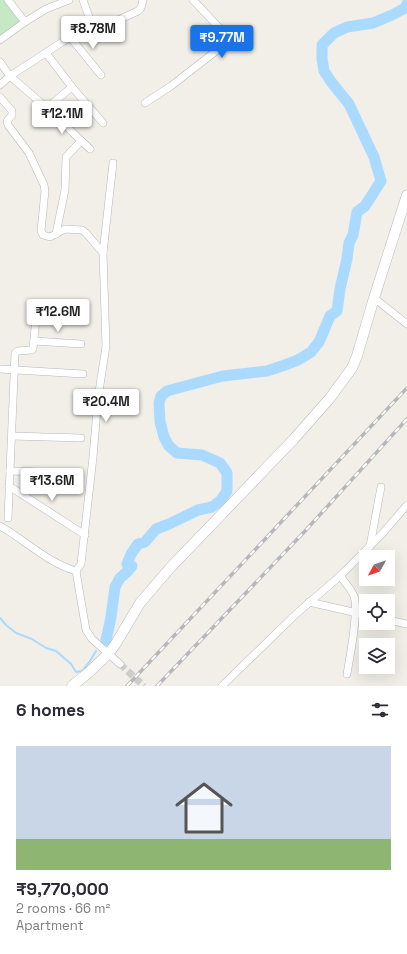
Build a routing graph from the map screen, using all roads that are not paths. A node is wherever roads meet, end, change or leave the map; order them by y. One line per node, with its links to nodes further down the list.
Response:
1 (8, 0): 8 (street)
2 (69, 0): 7 (street)
3 (82, 0): 9 (street)
4 (142, 0): 5 (street); 9 (street)
5 (150, 0)
6 (193, 0): 19 (street)
7 (58, 2): 8 (street)
8 (25, 22): 11 (street)
9 (94, 31): 10 (street)
10 (70, 37): 12 (street); 14 (street)
11 (0, 40)
12 (46, 52): 15 (street); 17 (street)
13 (0, 62): 15 (street)
14 (102, 75)
15 (10, 76): 16 (street); 20 (street)
16 (0, 85)
17 (72, 87): 20 (street); 21 (street)
18 (0, 97): 26 (street)
19 (145, 103)
20 (46, 108): 22 (street)
21 (102, 123)
22 (81, 141): 23 (street); 26 (street)
23 (90, 149)
24 (113, 163): 27 (street)
25 (407, 194): 28 (street)
26 (56, 234): 27 (street)
27 (103, 253): 45 (street)
28 (374, 298): 30 (street); 54 (street)
29 (83, 314): 31 (street)
30 (407, 324)
31 (34, 341): 32 (street); 34 (street)
32 (81, 344)
33 (0, 369): 34 (street)
34 (14, 370): 35 (street); 36 (street)
35 (83, 374)
36 (12, 436): 37 (street); 38 (street)
37 (81, 438)
38 (10, 471): 39 (street); 40 (street)
39 (73, 473)
40 (9, 486): 43 (street); 45 (street)
41 (381, 487): 46 (street)
42 (407, 505): 46 (street)
43 (8, 518)
44 (0, 526): 47 (street)
45 (85, 535): 47 (street)
46 (370, 546): 48 (street)
47 (76, 571): 54 (street)
48 (340, 576): 49 (street); 50 (street)
49 (309, 602): 50 (street); 58 (street)
50 (355, 613): 51 (street); 56 (street)
51 (359, 614)
52 (395, 621): 53 (street)
53 (407, 624)
54 (108, 654): 55 (street); 57 (street)
55 (120, 664)
56 (347, 674)
57 (72, 686)
58 (222, 686)

